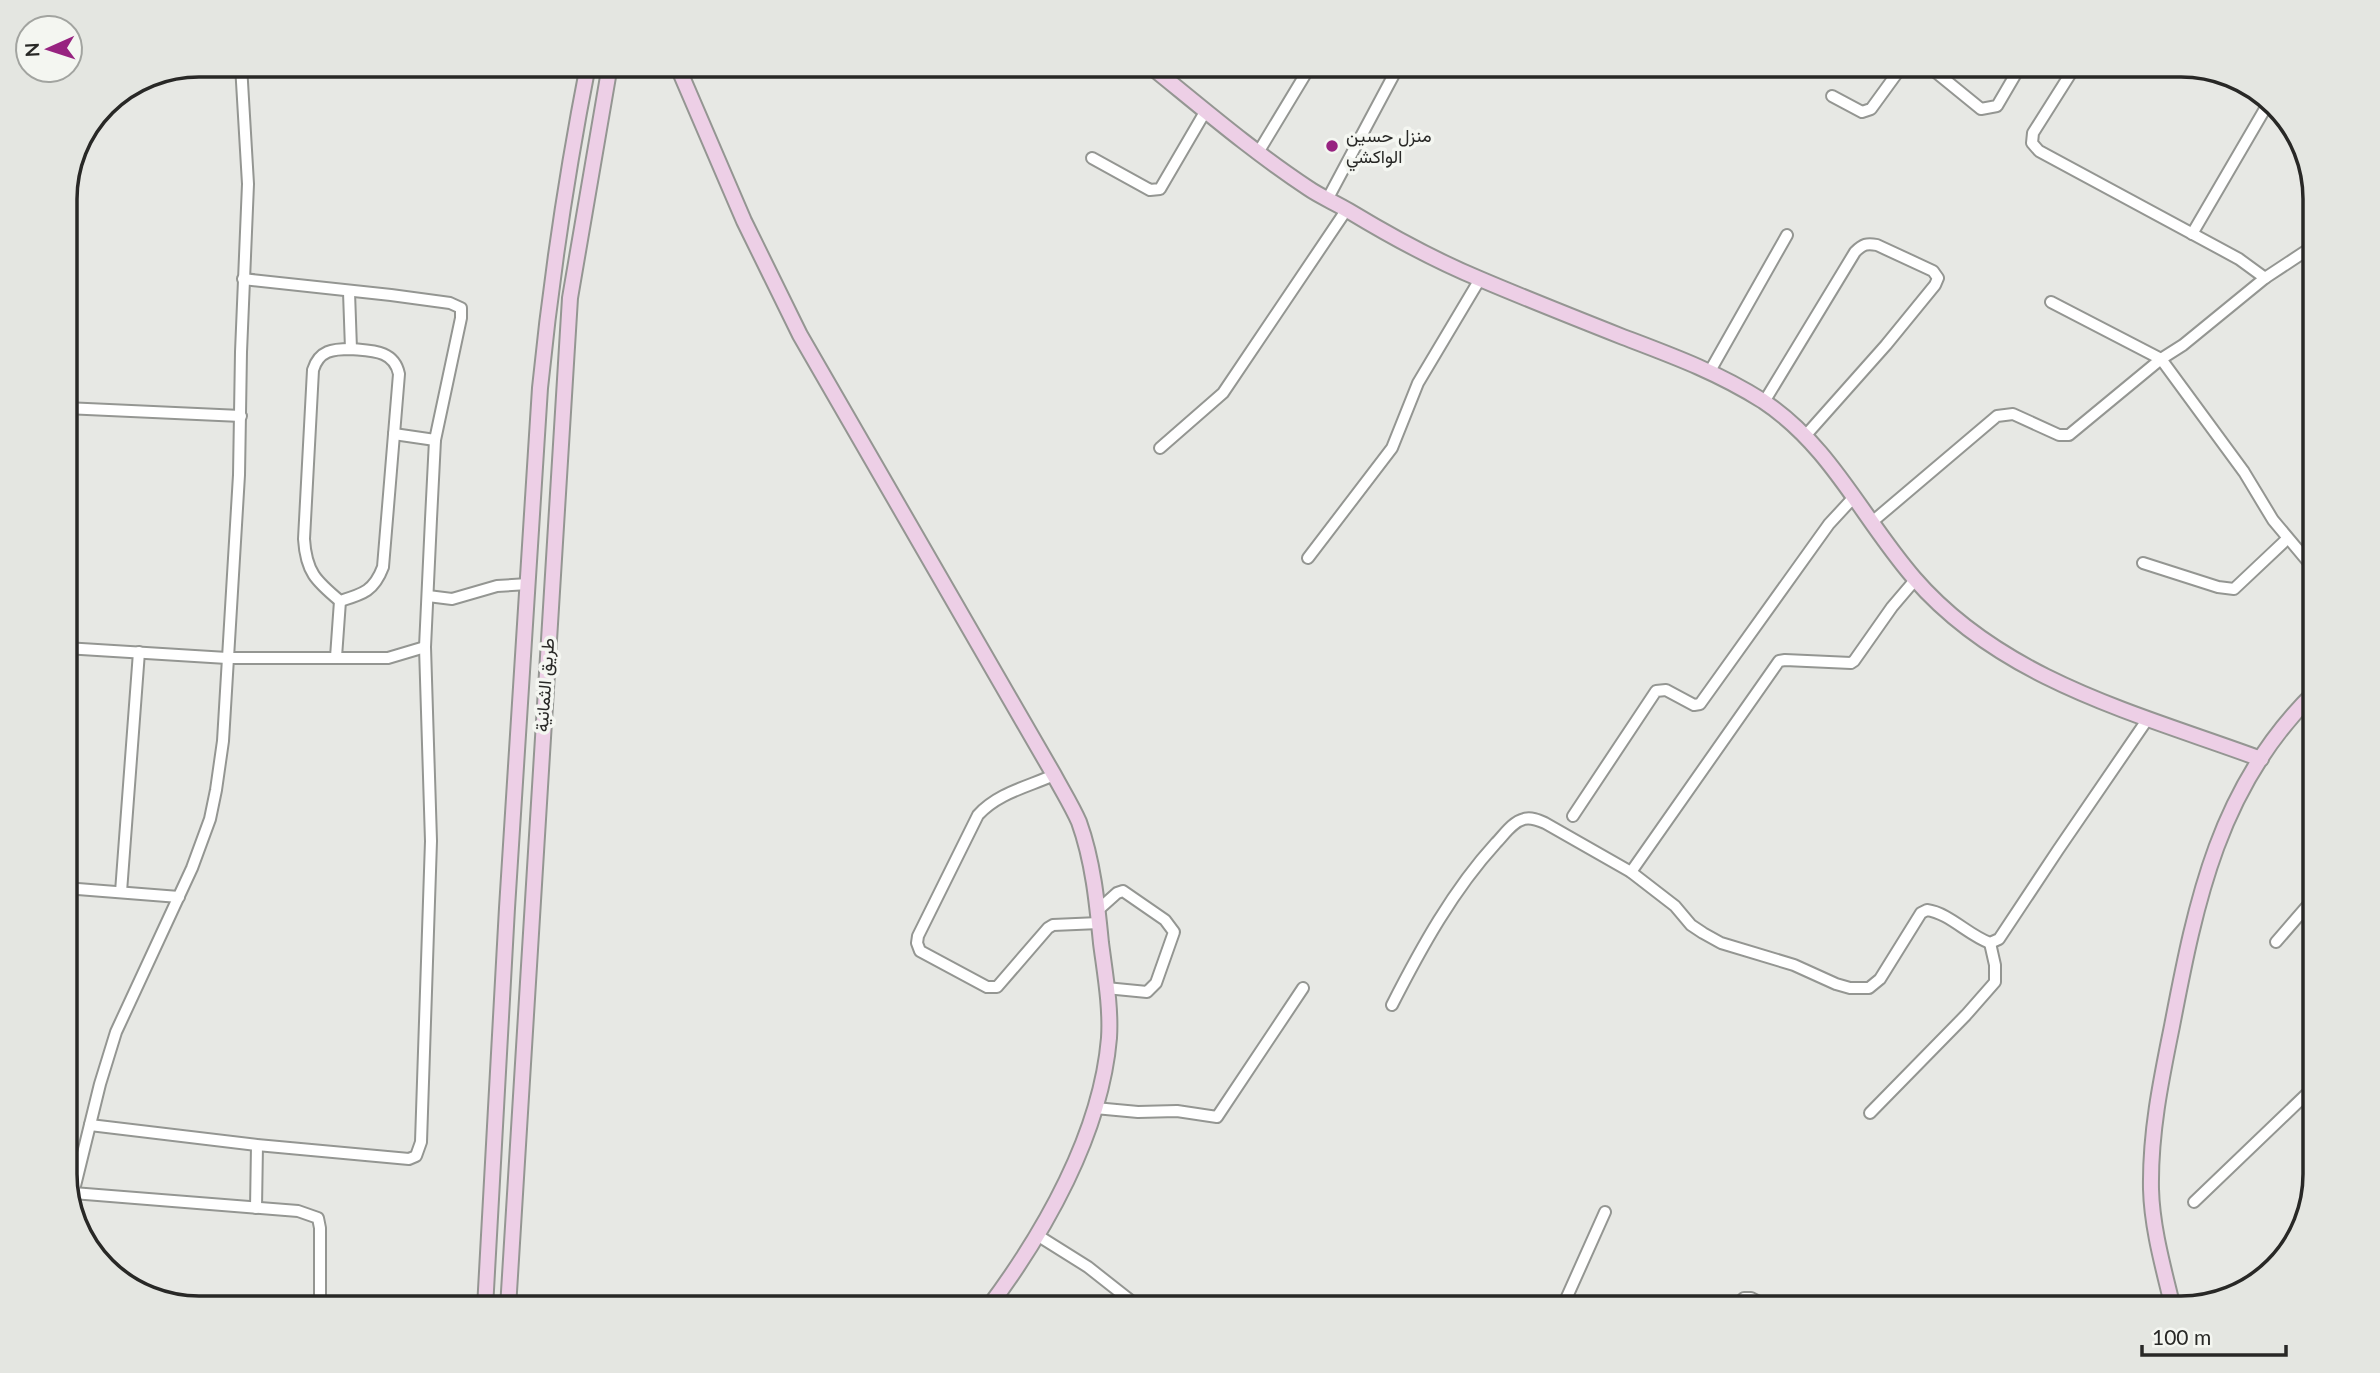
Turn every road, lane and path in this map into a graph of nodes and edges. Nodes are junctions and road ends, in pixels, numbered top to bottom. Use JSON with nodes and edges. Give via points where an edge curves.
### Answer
{"nodes":[{"id":1,"x":242,"y":77,"type":"edge"},
{"id":2,"x":586,"y":77,"type":"edge"},
{"id":3,"x":608,"y":77,"type":"edge"},
{"id":4,"x":682,"y":77,"type":"edge"},
{"id":5,"x":1164,"y":77,"type":"edge"},
{"id":6,"x":1304,"y":77,"type":"edge"},
{"id":7,"x":1393,"y":77,"type":"edge"},
{"id":8,"x":1894,"y":77,"type":"edge"},
{"id":9,"x":1942,"y":77,"type":"edge"},
{"id":10,"x":2014,"y":77,"type":"edge"},
{"id":11,"x":2068,"y":77,"type":"edge"},
{"id":12,"x":1832,"y":96,"type":"dead end"},
{"id":13,"x":2264,"y":110,"type":"edge"},
{"id":14,"x":1205,"y":112,"type":"junction"},
{"id":15,"x":1259,"y":151,"type":"junction"},
{"id":16,"x":1092,"y":158,"type":"dead end"},
{"id":17,"x":1327,"y":200,"type":"junction"},
{"id":18,"x":1347,"y":209,"type":"junction"},
{"id":19,"x":2192,"y":234,"type":"junction"},
{"id":20,"x":1787,"y":235,"type":"dead end"},
{"id":21,"x":2303,"y":253,"type":"edge"},
{"id":22,"x":2265,"y":278,"type":"junction"},
{"id":23,"x":243,"y":279,"type":"junction"},
{"id":24,"x":1480,"y":279,"type":"junction"},
{"id":25,"x":349,"y":292,"type":"junction"},
{"id":26,"x":2051,"y":302,"type":"dead end"},
{"id":27,"x":351,"y":349,"type":"junction"},
{"id":28,"x":2161,"y":359,"type":"junction"},
{"id":29,"x":1710,"y":371,"type":"junction"},
{"id":30,"x":1764,"y":402,"type":"junction"},
{"id":31,"x":77,"y":409,"type":"edge"},
{"id":32,"x":241,"y":416,"type":"junction"},
{"id":33,"x":394,"y":434,"type":"junction"},
{"id":34,"x":1806,"y":435,"type":"junction"},
{"id":35,"x":435,"y":440,"type":"junction"},
{"id":36,"x":1160,"y":448,"type":"dead end"},
{"id":37,"x":1854,"y":497,"type":"junction"},
{"id":38,"x":1872,"y":522,"type":"junction"},
{"id":39,"x":2287,"y":539,"type":"junction"},
{"id":40,"x":2303,"y":557,"type":"edge"},
{"id":41,"x":1308,"y":558,"type":"dead end"},
{"id":42,"x":2143,"y":562,"type":"dead end"},
{"id":43,"x":1915,"y":580,"type":"junction"},
{"id":44,"x":528,"y":584,"type":"junction"},
{"id":45,"x":428,"y":596,"type":"junction"},
{"id":46,"x":340,"y":601,"type":"junction"},
{"id":47,"x":425,"y":647,"type":"junction"},
{"id":48,"x":77,"y":649,"type":"edge"},
{"id":49,"x":139,"y":652,"type":"junction"},
{"id":50,"x":227,"y":657,"type":"junction"},
{"id":51,"x":336,"y":657,"type":"junction"},
{"id":52,"x":2303,"y":706,"type":"edge"},
{"id":53,"x":2147,"y":720,"type":"junction"},
{"id":54,"x":2261,"y":759,"type":"junction"},
{"id":55,"x":1054,"y":775,"type":"junction"},
{"id":56,"x":1573,"y":816,"type":"dead end"},
{"id":57,"x":1631,"y":872,"type":"junction"},
{"id":58,"x":77,"y":889,"type":"edge"},
{"id":59,"x":121,"y":892,"type":"junction"},
{"id":60,"x":179,"y":897,"type":"junction"},
{"id":61,"x":2303,"y":911,"type":"edge"},
{"id":62,"x":1099,"y":916,"type":"junction"},
{"id":63,"x":2276,"y":942,"type":"dead end"},
{"id":64,"x":1990,"y":943,"type":"junction"},
{"id":65,"x":1106,"y":988,"type":"junction"},
{"id":66,"x":1303,"y":988,"type":"dead end"},
{"id":67,"x":1392,"y":1005,"type":"dead end"},
{"id":68,"x":2303,"y":1098,"type":"edge"},
{"id":69,"x":1095,"y":1108,"type":"junction"},
{"id":70,"x":1870,"y":1113,"type":"dead end"},
{"id":71,"x":90,"y":1125,"type":"junction"},
{"id":72,"x":257,"y":1145,"type":"junction"},
{"id":73,"x":77,"y":1178,"type":"edge"},
{"id":74,"x":79,"y":1198,"type":"edge"},
{"id":75,"x":2194,"y":1202,"type":"dead end"},
{"id":76,"x":256,"y":1208,"type":"junction"},
{"id":77,"x":1605,"y":1212,"type":"dead end"},
{"id":78,"x":1037,"y":1235,"type":"junction"},
{"id":79,"x":320,"y":1296,"type":"edge"},
{"id":80,"x":486,"y":1296,"type":"edge"},
{"id":81,"x":509,"y":1296,"type":"edge"},
{"id":82,"x":996,"y":1296,"type":"edge"},
{"id":83,"x":1125,"y":1296,"type":"edge"},
{"id":84,"x":1567,"y":1296,"type":"edge"},
{"id":85,"x":2171,"y":1296,"type":"edge"}],
"edges":[{"from":1,"to":23,"type":"street","via":[[248,184]]},
{"from":2,"to":44,"type":"street","via":[[548,309]]},
{"from":3,"to":81,"type":"street","name":"طريق الثمانية","via":[[570,298]]},
{"from":4,"to":55,"type":"street","via":[[744,221],[800,335]]},
{"from":5,"to":14,"type":"street"},
{"from":6,"to":15,"type":"street"},
{"from":7,"to":17,"type":"street"},
{"from":8,"to":12,"type":"street","via":[[1871,109],[1862,112]]},
{"from":9,"to":10,"type":"street","via":[[1981,109],[1997,106]]},
{"from":11,"to":19,"type":"street","via":[[2033,133],[2032,143]]},
{"from":13,"to":19,"type":"street"},
{"from":14,"to":15,"type":"street"},
{"from":14,"to":16,"type":"street","via":[[1160,189],[1150,190]]},
{"from":15,"to":17,"type":"street"},
{"from":17,"to":18,"type":"street"},
{"from":18,"to":24,"type":"street","via":[[1397,240]]},
{"from":18,"to":36,"type":"street","via":[[1223,393]]},
{"from":19,"to":22,"type":"street"},
{"from":20,"to":29,"type":"street"},
{"from":21,"to":22,"type":"street"},
{"from":22,"to":28,"type":"street"},
{"from":23,"to":25,"type":"street"},
{"from":23,"to":32,"type":"street"},
{"from":24,"to":29,"type":"street"},
{"from":24,"to":41,"type":"street","via":[[1418,383],[1392,448]]},
{"from":25,"to":27,"type":"street"},
{"from":25,"to":35,"type":"street","via":[[450,303],[461,309]]},
{"from":26,"to":28,"type":"street"},
{"from":27,"to":33,"type":"street","via":[[381,352],[397,365]]},
{"from":27,"to":46,"type":"street","via":[[330,349],[315,361],[305,526],[308,566]]},
{"from":28,"to":38,"type":"street","via":[[2069,435],[2059,435],[2013,414],[1997,416]]},
{"from":28,"to":39,"type":"street"},
{"from":29,"to":30,"type":"street"},
{"from":30,"to":34,"type":"street"},
{"from":30,"to":34,"type":"street","via":[[1862,245],[1877,245],[1933,271],[1938,278],[1935,285]]},
{"from":31,"to":32,"type":"street"},
{"from":32,"to":50,"type":"street"},
{"from":33,"to":35,"type":"street"},
{"from":33,"to":46,"type":"street","via":[[383,567],[372,587]]},
{"from":34,"to":37,"type":"street"},
{"from":35,"to":45,"type":"street"},
{"from":37,"to":38,"type":"street"},
{"from":37,"to":56,"type":"street","via":[[1829,524],[1699,704],[1667,690],[1656,691]]},
{"from":38,"to":43,"type":"street"},
{"from":39,"to":40,"type":"street"},
{"from":39,"to":42,"type":"street","via":[[2234,589]]},
{"from":43,"to":53,"type":"street","via":[[1956,619],[2024,666]]},
{"from":43,"to":57,"type":"street","via":[[1851,663],[1779,661]]},
{"from":44,"to":45,"type":"street","via":[[491,587],[452,599]]},
{"from":44,"to":80,"type":"street"},
{"from":45,"to":47,"type":"street"},
{"from":46,"to":51,"type":"street"},
{"from":47,"to":51,"type":"street","via":[[394,657]]},
{"from":47,"to":72,"type":"street","via":[[431,841],[420,1149],[409,1159]]},
{"from":48,"to":49,"type":"street"},
{"from":49,"to":50,"type":"street"},
{"from":49,"to":59,"type":"street"},
{"from":50,"to":51,"type":"street"},
{"from":50,"to":60,"type":"street","via":[[223,741],[214,800]]},
{"from":52,"to":54,"type":"street"},
{"from":53,"to":54,"type":"street"},
{"from":53,"to":64,"type":"street","via":[[2000,939]]},
{"from":54,"to":85,"type":"street","via":[[2228,816],[2203,884],[2158,1096],[2151,1191]]},
{"from":55,"to":62,"type":"street","via":[[1078,820]]},
{"from":55,"to":62,"type":"street","via":[[1002,795],[978,816],[918,936],[918,947],[994,988],[1048,928]]},
{"from":57,"to":64,"type":"street","via":[[1675,906],[1690,925],[1721,943],[1850,988],[1870,988],[1880,979],[1927,910]]},
{"from":57,"to":67,"type":"street","via":[[1545,823],[1531,818],[1518,821],[1450,902]]},
{"from":58,"to":59,"type":"street"},
{"from":59,"to":60,"type":"street"},
{"from":60,"to":71,"type":"street","via":[[116,1032]]},
{"from":61,"to":63,"type":"street"},
{"from":62,"to":65,"type":"street"},
{"from":62,"to":65,"type":"street","via":[[1123,891],[1165,920],[1174,932],[1152,989]]},
{"from":64,"to":70,"type":"street","via":[[1995,982]]},
{"from":65,"to":69,"type":"street","via":[[1109,1036]]},
{"from":66,"to":69,"type":"street","via":[[1217,1117]]},
{"from":68,"to":75,"type":"street"},
{"from":69,"to":78,"type":"street","via":[[1073,1166]]},
{"from":71,"to":72,"type":"street"},
{"from":71,"to":73,"type":"street"},
{"from":72,"to":76,"type":"street"},
{"from":74,"to":76,"type":"street"},
{"from":76,"to":79,"type":"street","via":[[298,1211],[317,1218]]},
{"from":77,"to":84,"type":"street"},
{"from":78,"to":82,"type":"street"},
{"from":78,"to":83,"type":"street"}]}
